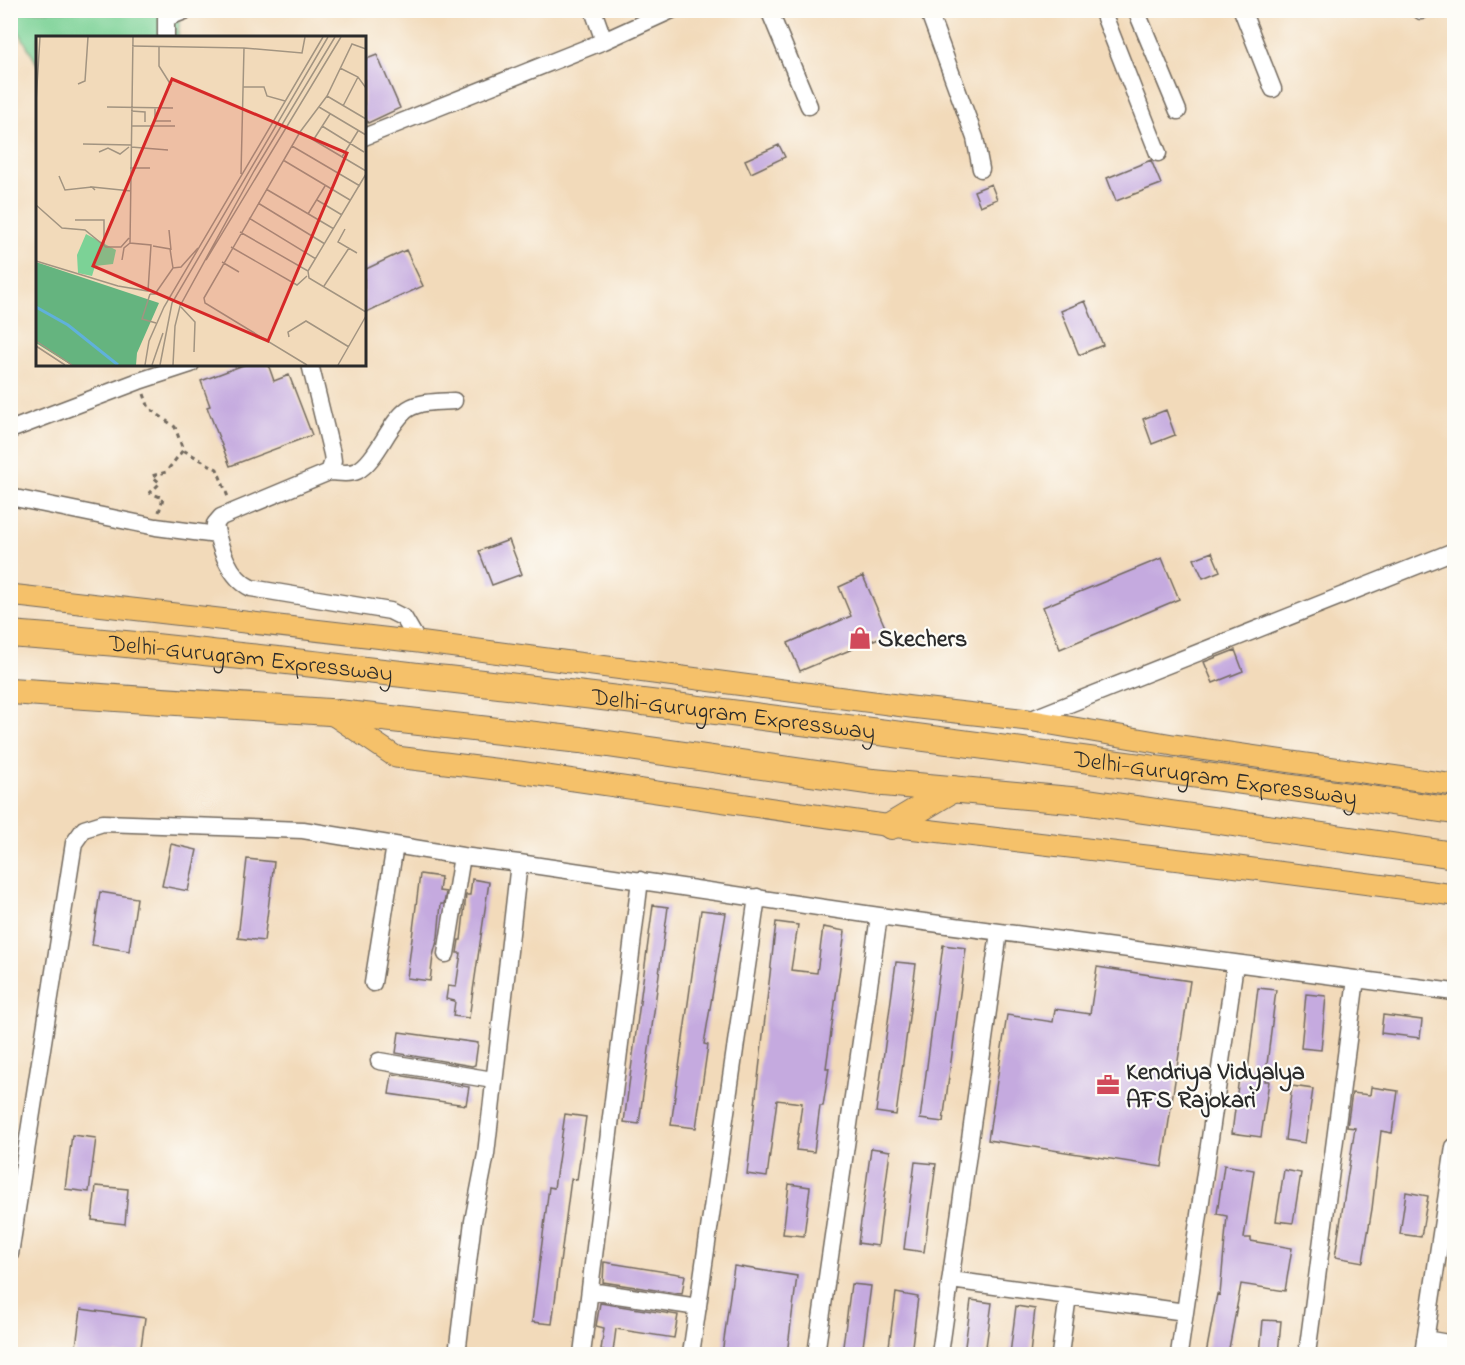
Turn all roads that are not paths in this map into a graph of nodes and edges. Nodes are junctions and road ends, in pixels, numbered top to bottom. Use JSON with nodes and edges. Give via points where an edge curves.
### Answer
{"nodes":[{"id":1,"x":187,"y":10,"type":"edge"},
{"id":2,"x":593,"y":10,"type":"edge"},
{"id":3,"x":672,"y":10,"type":"edge"},
{"id":4,"x":769,"y":10,"type":"edge"},
{"id":5,"x":928,"y":10,"type":"edge"},
{"id":6,"x":1102,"y":10,"type":"edge"},
{"id":7,"x":1137,"y":10,"type":"edge"},
{"id":8,"x":1242,"y":10,"type":"edge"},
{"id":9,"x":167,"y":14,"type":"edge"},
{"id":10,"x":166,"y":36,"type":"edge"},
{"id":11,"x":604,"y":41,"type":"junction"},
{"id":12,"x":1273,"y":89,"type":"dead end"},
{"id":13,"x":809,"y":106,"type":"dead end"},
{"id":14,"x":1178,"y":111,"type":"dead end"},
{"id":15,"x":366,"y":136,"type":"edge"},
{"id":16,"x":1158,"y":153,"type":"dead end"},
{"id":17,"x":981,"y":169,"type":"dead end"},
{"id":18,"x":185,"y":366,"type":"edge"},
{"id":19,"x":310,"y":366,"type":"edge"},
{"id":20,"x":454,"y":401,"type":"dead end"},
{"id":21,"x":10,"y":430,"type":"edge"},
{"id":22,"x":329,"y":472,"type":"junction"},
{"id":23,"x":10,"y":497,"type":"edge"},
{"id":24,"x":217,"y":535,"type":"junction"},
{"id":25,"x":1455,"y":551,"type":"edge"},
{"id":26,"x":10,"y":595,"type":"edge"},
{"id":27,"x":10,"y":634,"type":"edge"},
{"id":28,"x":418,"y":642,"type":"junction"},
{"id":29,"x":10,"y":691,"type":"edge"},
{"id":30,"x":328,"y":712,"type":"junction"},
{"id":31,"x":1028,"y":720,"type":"junction"},
{"id":32,"x":1455,"y":785,"type":"edge"},
{"id":33,"x":953,"y":789,"type":"junction"},
{"id":34,"x":1455,"y":811,"type":"edge"},
{"id":35,"x":891,"y":826,"type":"junction"},
{"id":36,"x":395,"y":845,"type":"junction"},
{"id":37,"x":1455,"y":855,"type":"edge"},
{"id":38,"x":462,"y":856,"type":"junction"},
{"id":39,"x":519,"y":863,"type":"junction"},
{"id":40,"x":640,"y":880,"type":"junction"},
{"id":41,"x":1455,"y":895,"type":"edge"},
{"id":42,"x":757,"y":897,"type":"junction"},
{"id":43,"x":879,"y":916,"type":"junction"},
{"id":44,"x":999,"y":932,"type":"junction"},
{"id":45,"x":446,"y":954,"type":"dead end"},
{"id":46,"x":1235,"y":964,"type":"junction"},
{"id":47,"x":1356,"y":979,"type":"junction"},
{"id":48,"x":373,"y":984,"type":"dead end"},
{"id":49,"x":1455,"y":992,"type":"edge"},
{"id":50,"x":379,"y":1061,"type":"dead end"},
{"id":51,"x":494,"y":1080,"type":"junction"},
{"id":52,"x":1455,"y":1147,"type":"edge"},
{"id":53,"x":10,"y":1254,"type":"edge"},
{"id":54,"x":951,"y":1280,"type":"junction"},
{"id":55,"x":590,"y":1291,"type":"junction"},
{"id":56,"x":1068,"y":1296,"type":"junction"},
{"id":57,"x":698,"y":1306,"type":"junction"},
{"id":58,"x":1185,"y":1312,"type":"junction"},
{"id":59,"x":1455,"y":1344,"type":"edge"},
{"id":60,"x":1424,"y":1347,"type":"edge"},
{"id":61,"x":458,"y":1354,"type":"edge"},
{"id":62,"x":582,"y":1354,"type":"edge"},
{"id":63,"x":691,"y":1354,"type":"edge"},
{"id":64,"x":816,"y":1354,"type":"edge"},
{"id":65,"x":940,"y":1354,"type":"edge"},
{"id":66,"x":1060,"y":1354,"type":"edge"},
{"id":67,"x":1179,"y":1354,"type":"edge"},
{"id":68,"x":1307,"y":1354,"type":"edge"}],
"edges":[{"from":1,"to":9,"type":"street"},
{"from":2,"to":11,"type":"street"},
{"from":3,"to":11,"type":"street"},
{"from":4,"to":13,"type":"street"},
{"from":5,"to":17,"type":"street","via":[[975,138]]},
{"from":6,"to":16,"type":"street"},
{"from":7,"to":14,"type":"street"},
{"from":8,"to":12,"type":"street"},
{"from":9,"to":10,"type":"street"},
{"from":11,"to":15,"type":"street"},
{"from":18,"to":21,"type":"street"},
{"from":19,"to":22,"type":"street","via":[[332,453]]},
{"from":20,"to":22,"type":"street","via":[[420,404],[407,410],[358,471]]},
{"from":22,"to":24,"type":"street","via":[[221,517],[215,524]]},
{"from":23,"to":24,"type":"street","via":[[156,527]]},
{"from":24,"to":28,"type":"street","via":[[241,584],[390,611],[404,618]]},
{"from":25,"to":31,"type":"street"},
{"from":26,"to":28,"type":"main road"},
{"from":27,"to":34,"type":"highway","name":"Delhi-Gurugram Expressway","via":[[133,644],[743,714]]},
{"from":28,"to":31,"type":"main road"},
{"from":29,"to":30,"type":"highway","name":"Delhi-Gurugram Expressway"},
{"from":30,"to":33,"type":"highway","name":"Delhi-Gurugram Expressway","via":[[580,740],[873,782]]},
{"from":30,"to":35,"type":"main road","via":[[396,758]]},
{"from":31,"to":32,"type":"main road"},
{"from":33,"to":35,"type":"highway"},
{"from":33,"to":37,"type":"highway","name":"Delhi-Gurugram Expressway","via":[[1082,801]]},
{"from":35,"to":41,"type":"main road"},
{"from":36,"to":38,"type":"street"},
{"from":36,"to":48,"type":"street"},
{"from":36,"to":53,"type":"street","via":[[303,830],[103,823],[84,829],[74,843]]},
{"from":38,"to":39,"type":"street"},
{"from":38,"to":45,"type":"street"},
{"from":39,"to":40,"type":"street"},
{"from":39,"to":51,"type":"street"},
{"from":40,"to":42,"type":"street"},
{"from":40,"to":55,"type":"street"},
{"from":42,"to":43,"type":"street"},
{"from":42,"to":57,"type":"street"},
{"from":43,"to":44,"type":"street"},
{"from":43,"to":64,"type":"street"},
{"from":44,"to":46,"type":"street"},
{"from":44,"to":54,"type":"street"},
{"from":46,"to":47,"type":"street"},
{"from":46,"to":58,"type":"street"},
{"from":47,"to":49,"type":"street"},
{"from":47,"to":68,"type":"street"},
{"from":50,"to":51,"type":"street"},
{"from":51,"to":61,"type":"street"},
{"from":52,"to":60,"type":"street"},
{"from":54,"to":56,"type":"street"},
{"from":54,"to":65,"type":"street"},
{"from":55,"to":57,"type":"street"},
{"from":55,"to":62,"type":"street"},
{"from":56,"to":58,"type":"street"},
{"from":56,"to":66,"type":"street"},
{"from":57,"to":63,"type":"street"},
{"from":58,"to":67,"type":"street"},
{"from":59,"to":60,"type":"street"}]}
